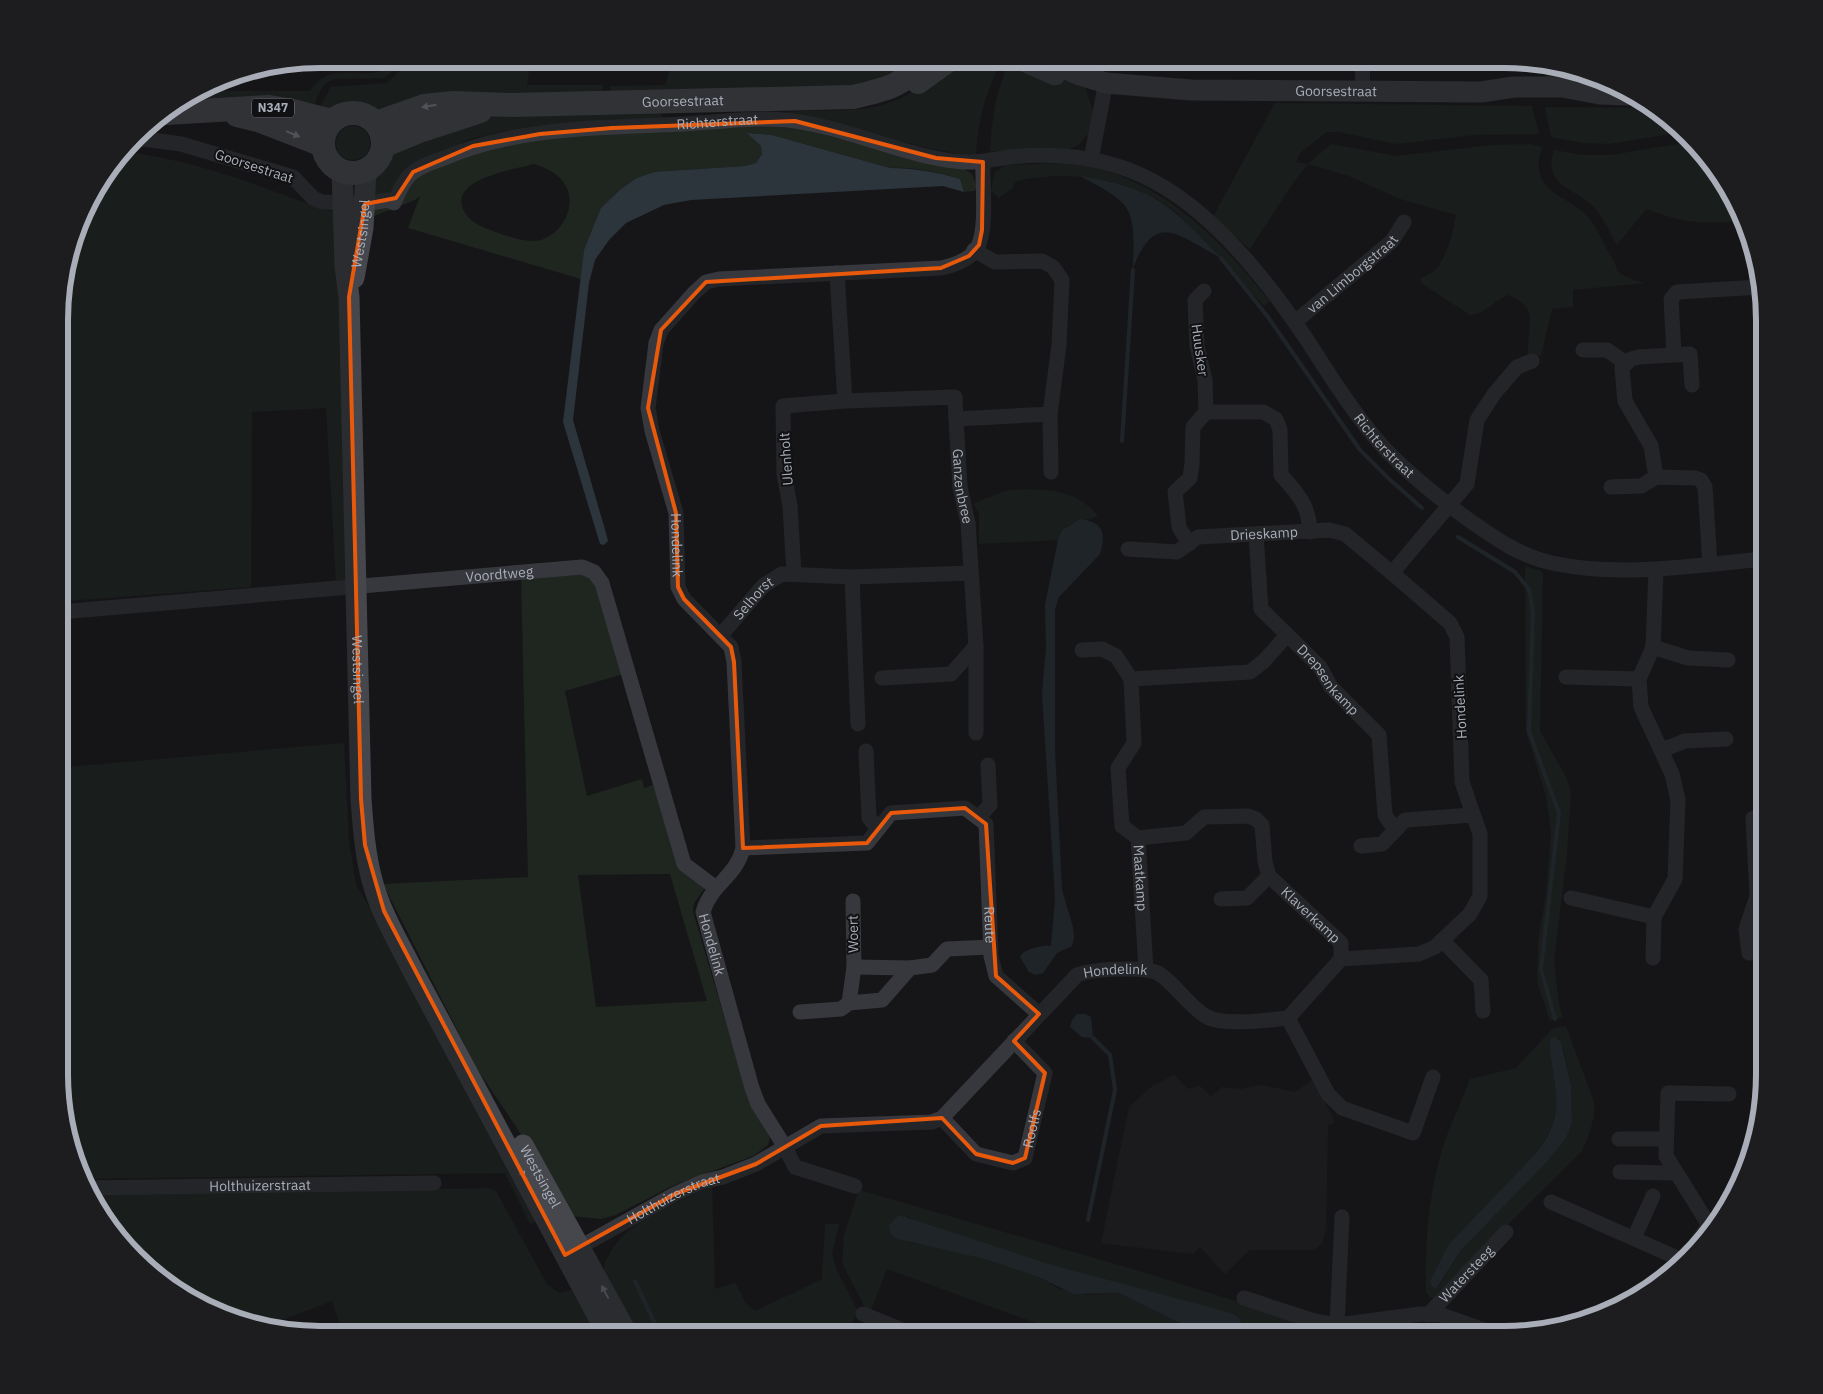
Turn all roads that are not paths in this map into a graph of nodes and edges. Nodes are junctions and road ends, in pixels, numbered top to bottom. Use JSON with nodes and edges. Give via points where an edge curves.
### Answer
{"nodes":[{"id":1,"x":918,"y":68,"type":"edge"},
{"id":2,"x":938,"y":68,"type":"edge"},
{"id":3,"x":1039,"y":68,"type":"edge"},
{"id":4,"x":1064,"y":68,"type":"edge"},
{"id":5,"x":1363,"y":74,"type":"edge"},
{"id":6,"x":1105,"y":87,"type":"junction"},
{"id":7,"x":1617,"y":94,"type":"edge"},
{"id":8,"x":853,"y":98,"type":"junction"},
{"id":9,"x":512,"y":105,"type":"junction"},
{"id":10,"x":213,"y":111,"type":"junction"},
{"id":11,"x":177,"y":112,"type":"edge"},
{"id":12,"x":332,"y":122,"type":"junction"},
{"id":13,"x":376,"y":123,"type":"junction"},
{"id":14,"x":143,"y":139,"type":"edge"},
{"id":15,"x":323,"y":145,"type":"junction"},
{"id":16,"x":383,"y":146,"type":"junction"},
{"id":17,"x":1092,"y":159,"type":"junction"},
{"id":18,"x":983,"y":162,"type":"junction"},
{"id":19,"x":342,"y":170,"type":"junction"},
{"id":20,"x":366,"y":170,"type":"junction"},
{"id":21,"x":343,"y":203,"type":"junction"},
{"id":22,"x":365,"y":204,"type":"junction"},
{"id":23,"x":1404,"y":222,"type":"dead end"},
{"id":24,"x":974,"y":250,"type":"junction"},
{"id":25,"x":837,"y":273,"type":"junction"},
{"id":26,"x":1753,"y":287,"type":"edge"},
{"id":27,"x":1204,"y":291,"type":"dead end"},
{"id":28,"x":349,"y":297,"type":"junction"},
{"id":29,"x":1295,"y":322,"type":"junction"},
{"id":30,"x":1583,"y":350,"type":"dead end"},
{"id":31,"x":1674,"y":354,"type":"junction"},
{"id":32,"x":1532,"y":361,"type":"dead end"},
{"id":33,"x":1626,"y":363,"type":"junction"},
{"id":34,"x":1692,"y":385,"type":"dead end"},
{"id":35,"x":844,"y":401,"type":"junction"},
{"id":36,"x":1206,"y":412,"type":"junction"},
{"id":37,"x":1050,"y":414,"type":"junction"},
{"id":38,"x":956,"y":419,"type":"junction"},
{"id":39,"x":1051,"y":472,"type":"dead end"},
{"id":40,"x":1656,"y":477,"type":"junction"},
{"id":41,"x":1611,"y":487,"type":"dead end"},
{"id":42,"x":1449,"y":505,"type":"junction"},
{"id":43,"x":1310,"y":532,"type":"junction"},
{"id":44,"x":1256,"y":535,"type":"junction"},
{"id":45,"x":1189,"y":544,"type":"junction"},
{"id":46,"x":1128,"y":549,"type":"dead end"},
{"id":47,"x":1756,"y":560,"type":"edge"},
{"id":48,"x":1710,"y":564,"type":"junction"},
{"id":49,"x":1656,"y":570,"type":"junction"},
{"id":50,"x":971,"y":573,"type":"junction"},
{"id":51,"x":1392,"y":573,"type":"junction"},
{"id":52,"x":794,"y":574,"type":"junction"},
{"id":53,"x":852,"y":577,"type":"junction"},
{"id":54,"x":356,"y":585,"type":"junction"},
{"id":55,"x":68,"y":611,"type":"edge"},
{"id":56,"x":721,"y":635,"type":"junction"},
{"id":57,"x":1287,"y":635,"type":"junction"},
{"id":58,"x":976,"y":646,"type":"junction"},
{"id":59,"x":1653,"y":647,"type":"junction"},
{"id":60,"x":1082,"y":650,"type":"dead end"},
{"id":61,"x":1728,"y":660,"type":"dead end"},
{"id":62,"x":1566,"y":677,"type":"dead end"},
{"id":63,"x":882,"y":678,"type":"dead end"},
{"id":64,"x":1131,"y":679,"type":"junction"},
{"id":65,"x":1639,"y":679,"type":"junction"},
{"id":66,"x":858,"y":724,"type":"dead end"},
{"id":67,"x":976,"y":733,"type":"dead end"},
{"id":68,"x":1726,"y":739,"type":"dead end"},
{"id":69,"x":1662,"y":750,"type":"junction"},
{"id":70,"x":866,"y":751,"type":"dead end"},
{"id":71,"x":988,"y":765,"type":"dead end"},
{"id":72,"x":1472,"y":815,"type":"junction"},
{"id":73,"x":979,"y":817,"type":"junction"},
{"id":74,"x":1753,"y":818,"type":"dead end"},
{"id":75,"x":878,"y":829,"type":"junction"},
{"id":76,"x":1395,"y":830,"type":"junction"},
{"id":77,"x":1138,"y":838,"type":"junction"},
{"id":78,"x":1361,"y":846,"type":"dead end"},
{"id":79,"x":743,"y":848,"type":"junction"},
{"id":80,"x":1756,"y":851,"type":"edge"},
{"id":81,"x":1269,"y":876,"type":"junction"},
{"id":82,"x":716,"y":888,"type":"junction"},
{"id":83,"x":1571,"y":898,"type":"dead end"},
{"id":84,"x":1221,"y":899,"type":"dead end"},
{"id":85,"x":852,"y":901,"type":"dead end"},
{"id":86,"x":1756,"y":902,"type":"edge"},
{"id":87,"x":1752,"y":911,"type":"junction"},
{"id":88,"x":1654,"y":917,"type":"junction"},
{"id":89,"x":1756,"y":917,"type":"edge"},
{"id":90,"x":1442,"y":940,"type":"junction"},
{"id":91,"x":991,"y":946,"type":"junction"},
{"id":92,"x":1756,"y":951,"type":"edge"},
{"id":93,"x":1342,"y":958,"type":"junction"},
{"id":94,"x":1653,"y":958,"type":"dead end"},
{"id":95,"x":854,"y":967,"type":"junction"},
{"id":96,"x":910,"y":968,"type":"junction"},
{"id":97,"x":1146,"y":970,"type":"junction"},
{"id":98,"x":849,"y":1003,"type":"junction"},
{"id":99,"x":1483,"y":1011,"type":"dead end"},
{"id":100,"x":800,"y":1012,"type":"dead end"},
{"id":101,"x":1039,"y":1014,"type":"junction"},
{"id":102,"x":1288,"y":1018,"type":"junction"},
{"id":103,"x":1014,"y":1041,"type":"junction"},
{"id":104,"x":1433,"y":1077,"type":"dead end"},
{"id":105,"x":1729,"y":1094,"type":"dead end"},
{"id":106,"x":942,"y":1118,"type":"junction"},
{"id":107,"x":1619,"y":1139,"type":"dead end"},
{"id":108,"x":1666,"y":1139,"type":"junction"},
{"id":109,"x":785,"y":1146,"type":"junction"},
{"id":110,"x":1620,"y":1172,"type":"dead end"},
{"id":111,"x":1676,"y":1173,"type":"junction"},
{"id":112,"x":434,"y":1182,"type":"dead end"},
{"id":113,"x":855,"y":1186,"type":"dead end"},
{"id":114,"x":94,"y":1188,"type":"edge"},
{"id":115,"x":1653,"y":1196,"type":"dead end"},
{"id":116,"x":1551,"y":1202,"type":"dead end"},
{"id":117,"x":1342,"y":1217,"type":"dead end"},
{"id":118,"x":1710,"y":1218,"type":"edge"},
{"id":119,"x":1506,"y":1232,"type":"dead end"},
{"id":120,"x":1634,"y":1238,"type":"junction"},
{"id":121,"x":573,"y":1251,"type":"junction"},
{"id":122,"x":1677,"y":1258,"type":"edge"},
{"id":123,"x":1244,"y":1298,"type":"dead end"},
{"id":124,"x":864,"y":1314,"type":"dead end"},
{"id":125,"x":1428,"y":1315,"type":"junction"},
{"id":126,"x":1337,"y":1325,"type":"junction"},
{"id":127,"x":604,"y":1326,"type":"edge"},
{"id":128,"x":622,"y":1326,"type":"edge"},
{"id":129,"x":893,"y":1326,"type":"edge"},
{"id":130,"x":1473,"y":1326,"type":"edge"}],
"edges":[{"from":1,"to":8,"type":"main road","name":"Goorsestraat","via":[[895,86]]},
{"from":2,"to":8,"type":"main road","name":"Goorsestraat","via":[[897,94],[870,100]]},
{"from":3,"to":6,"type":"main road","name":"Goorsestraat","via":[[1075,84]]},
{"from":4,"to":6,"type":"main road","name":"Goorsestraat"},
{"from":5,"to":6,"type":"main road","name":"Goorsestraat","via":[[1191,90]]},
{"from":5,"to":7,"type":"main road","name":"Goorsestraat","via":[[1520,99],[1570,100]]},
{"from":6,"to":17,"type":"street"},
{"from":8,"to":9,"type":"main road","name":"Goorsestraat"},
{"from":9,"to":13,"type":"main road","name":"Goorsestraat","one_way":true,"via":[[439,104]]},
{"from":9,"to":16,"type":"main road","name":"Goorsestraat","via":[[457,117]]},
{"from":10,"to":11,"type":"main road","number":"N347"},
{"from":10,"to":12,"type":"main road","number":"N347","via":[[277,108]]},
{"from":10,"to":15,"type":"main road","number":"N347","one_way":true,"via":[[245,116]]},
{"from":12,"to":13,"type":"main road","via":[[351,113],[364,115]]},
{"from":12,"to":15,"type":"main road","via":[[325,132]]},
{"from":13,"to":16,"type":"main road","via":[[382,134]]},
{"from":14,"to":21,"type":"street","name":"Goorsestraat","via":[[181,144],[289,175],[317,201]]},
{"from":15,"to":19,"type":"main road","via":[[329,160]]},
{"from":16,"to":20,"type":"main road","via":[[380,156]]},
{"from":17,"to":18,"type":"street","name":"Richterstraat","via":[[1020,156]]},
{"from":17,"to":29,"type":"street","name":"Richterstraat","via":[[1151,180],[1197,211],[1264,280]]},
{"from":18,"to":22,"type":"street","name":"Richterstraat","via":[[936,158],[795,121],[612,128],[532,135],[473,146],[413,172],[394,203],[388,200]]},
{"from":18,"to":24,"type":"street","via":[[982,230],[979,245]]},
{"from":19,"to":20,"type":"main road"},
{"from":19,"to":21,"type":"main road","name":"Westsingel"},
{"from":20,"to":22,"type":"main road","name":"Westsingel"},
{"from":21,"to":22,"type":"street","name":"Goorsestraat"},
{"from":21,"to":28,"type":"main road","name":"Westsingel"},
{"from":22,"to":28,"type":"main road","name":"Westsingel","via":[[364,228]]},
{"from":23,"to":29,"type":"street","name":"van Limborgstraat","via":[[1392,241]]},
{"from":24,"to":25,"type":"street","name":"Hondelink","via":[[956,265],[941,268]]},
{"from":24,"to":37,"type":"street","via":[[995,262],[1042,261],[1053,267],[1062,280],[1059,345]]},
{"from":25,"to":35,"type":"street"},
{"from":25,"to":56,"type":"street","name":"Hondelink","via":[[706,282],[666,323],[656,343],[648,408],[676,513],[678,587],[684,599]]},
{"from":26,"to":31,"type":"street","via":[[1678,292],[1673,295]]},
{"from":27,"to":36,"type":"street","name":"Huusker","via":[[1195,300],[1197,346]]},
{"from":28,"to":54,"type":"main road","name":"Westsingel"},
{"from":29,"to":42,"type":"street","name":"Richterstraat","via":[[1347,400],[1385,449]]},
{"from":30,"to":33,"type":"street","via":[[1607,350]]},
{"from":31,"to":33,"type":"street","via":[[1639,357]]},
{"from":31,"to":34,"type":"street","via":[[1690,354]]},
{"from":32,"to":42,"type":"street","via":[[1517,367],[1477,420],[1467,484]]},
{"from":33,"to":40,"type":"street","via":[[1621,375],[1626,402],[1651,446]]},
{"from":35,"to":38,"type":"street","name":"Ulenholt","via":[[954,397]]},
{"from":35,"to":52,"type":"street","name":"Ulenholt","via":[[783,406],[784,474],[790,506]]},
{"from":36,"to":43,"type":"street","via":[[1263,412],[1276,419],[1280,430],[1280,475],[1300,496],[1309,515]]},
{"from":36,"to":45,"type":"street","via":[[1193,427],[1190,478],[1176,492],[1179,527]]},
{"from":37,"to":38,"type":"street"},
{"from":37,"to":39,"type":"street"},
{"from":38,"to":50,"type":"street","name":"Ganzenbree","via":[[960,487],[968,523]]},
{"from":40,"to":41,"type":"street","via":[[1641,486]]},
{"from":40,"to":48,"type":"street","via":[[1701,480],[1705,487]]},
{"from":42,"to":49,"type":"street","name":"Richterstraat","via":[[1509,548],[1528,556],[1580,568]]},
{"from":42,"to":51,"type":"street"},
{"from":43,"to":44,"type":"street","name":"Drieskamp"},
{"from":43,"to":51,"type":"street","name":"Drieskamp","via":[[1329,530],[1345,534]]},
{"from":44,"to":45,"type":"street","name":"Drieskamp","via":[[1198,537]]},
{"from":44,"to":57,"type":"street","name":"Drepsenkamp","via":[[1261,609]]},
{"from":45,"to":46,"type":"street","name":"Drieskamp","via":[[1177,552]]},
{"from":47,"to":48,"type":"street","name":"Richterstraat"},
{"from":48,"to":49,"type":"street","name":"Richterstraat"},
{"from":49,"to":59,"type":"street"},
{"from":50,"to":53,"type":"street","name":"Selhorst"},
{"from":50,"to":58,"type":"street","name":"Ganzenbree"},
{"from":51,"to":72,"type":"street","name":"Hondelink","via":[[1450,623],[1457,637],[1462,782]]},
{"from":52,"to":53,"type":"street","name":"Selhorst"},
{"from":52,"to":56,"type":"street","name":"Selhorst","via":[[782,574],[764,585]]},
{"from":53,"to":66,"type":"street"},
{"from":54,"to":55,"type":"street","name":"Voordtweg"},
{"from":54,"to":82,"type":"street","name":"Voordtweg","via":[[582,567],[594,572],[602,583],[620,639],[684,864]]},
{"from":54,"to":121,"type":"main road","name":"Westsingel","via":[[361,799],[372,882],[442,1027],[514,1130]]},
{"from":56,"to":79,"type":"street","name":"Hondelink","via":[[731,648],[734,662]]},
{"from":57,"to":64,"type":"street","via":[[1250,672]]},
{"from":57,"to":76,"type":"street","name":"Drepsenkamp","via":[[1320,667],[1331,687],[1379,735],[1385,815]]},
{"from":58,"to":63,"type":"street","via":[[951,674]]},
{"from":58,"to":67,"type":"street","name":"Ganzenbree"},
{"from":59,"to":61,"type":"street","via":[[1688,658]]},
{"from":59,"to":65,"type":"street"},
{"from":60,"to":64,"type":"street","via":[[1102,649],[1116,656]]},
{"from":62,"to":65,"type":"street"},
{"from":64,"to":77,"type":"street","name":"Maatkamp","via":[[1134,743],[1118,768],[1122,826]]},
{"from":65,"to":69,"type":"street","via":[[1641,707]]},
{"from":68,"to":69,"type":"street","via":[[1685,741]]},
{"from":69,"to":88,"type":"street","via":[[1678,800],[1676,879]]},
{"from":70,"to":75,"type":"street","via":[[869,818]]},
{"from":71,"to":73,"type":"street","via":[[990,805]]},
{"from":72,"to":76,"type":"street","via":[[1405,820]]},
{"from":72,"to":90,"type":"street","name":"Hondelink","via":[[1480,834],[1480,896],[1470,914]]},
{"from":73,"to":75,"type":"street","via":[[965,808],[892,813]]},
{"from":73,"to":91,"type":"street","name":"Reute","via":[[986,824]]},
{"from":74,"to":80,"type":"street"},
{"from":75,"to":79,"type":"street","via":[[867,843]]},
{"from":76,"to":78,"type":"street","via":[[1382,844]]},
{"from":77,"to":81,"type":"street","name":"Klaverkamp","via":[[1186,833],[1204,817],[1248,816],[1262,825]]},
{"from":77,"to":97,"type":"street","name":"Maatkamp"},
{"from":79,"to":82,"type":"street","name":"Hondelink","via":[[740,862]]},
{"from":81,"to":84,"type":"street","name":"Klaverkamp","via":[[1247,898]]},
{"from":81,"to":93,"type":"street","name":"Klaverkamp","via":[[1341,943]]},
{"from":82,"to":109,"type":"street","name":"Hondelink","via":[[706,900],[703,912],[752,1088],[758,1104]]},
{"from":83,"to":88,"type":"street"},
{"from":85,"to":95,"type":"street","name":"Woert"},
{"from":86,"to":87,"type":"street"},
{"from":87,"to":89,"type":"street"},
{"from":87,"to":92,"type":"street","via":[[1746,929],[1749,953]]},
{"from":88,"to":94,"type":"street"},
{"from":90,"to":93,"type":"street","name":"Hondelink","via":[[1419,954]]},
{"from":90,"to":99,"type":"street","via":[[1481,980]]},
{"from":91,"to":96,"type":"street","name":"Woert","via":[[947,949],[932,965]]},
{"from":91,"to":101,"type":"street","name":"Reute","via":[[996,976]]},
{"from":93,"to":102,"type":"street"},
{"from":95,"to":96,"type":"street","name":"Woert"},
{"from":95,"to":98,"type":"street","name":"Woert"},
{"from":96,"to":98,"type":"street","via":[[882,1000]]},
{"from":97,"to":101,"type":"street","name":"Hondelink","via":[[1088,971],[1078,975]]},
{"from":97,"to":102,"type":"street","name":"Hondelink","via":[[1158,973],[1207,1017],[1220,1021]]},
{"from":98,"to":100,"type":"street","via":[[841,1009]]},
{"from":101,"to":103,"type":"street","name":"Hondelink"},
{"from":102,"to":104,"type":"street","via":[[1328,1094],[1342,1108],[1413,1133]]},
{"from":103,"to":106,"type":"street","name":"Hondelink"},
{"from":103,"to":106,"type":"street","name":"Roolfs","via":[[1046,1073],[1025,1158],[1014,1163],[976,1154]]},
{"from":105,"to":108,"type":"street","via":[[1668,1093]]},
{"from":106,"to":109,"type":"street","via":[[932,1122],[821,1126]]},
{"from":107,"to":108,"type":"street"},
{"from":108,"to":111,"type":"street","via":[[1666,1156]]},
{"from":109,"to":113,"type":"street","name":"Hondelink","via":[[795,1167]]},
{"from":109,"to":121,"type":"street","name":"Holthuizerstraat","via":[[756,1164],[675,1194]]},
{"from":110,"to":111,"type":"street"},
{"from":111,"to":118,"type":"street"},
{"from":112,"to":114,"type":"street","name":"Holthuizerstraat"},
{"from":115,"to":120,"type":"street"},
{"from":116,"to":120,"type":"street"},
{"from":117,"to":126,"type":"street"},
{"from":119,"to":125,"type":"street","name":"Watersteeg"},
{"from":120,"to":122,"type":"street"},
{"from":121,"to":127,"type":"main road","name":"Westsingel"},
{"from":128,"to":121,"type":"main road","name":"Westsingel","one_way":true},
{"from":123,"to":126,"type":"street","via":[[1314,1321]]},
{"from":124,"to":129,"type":"street"},
{"from":125,"to":126,"type":"street"},
{"from":125,"to":130,"type":"street","via":[[1442,1315]]}]}
